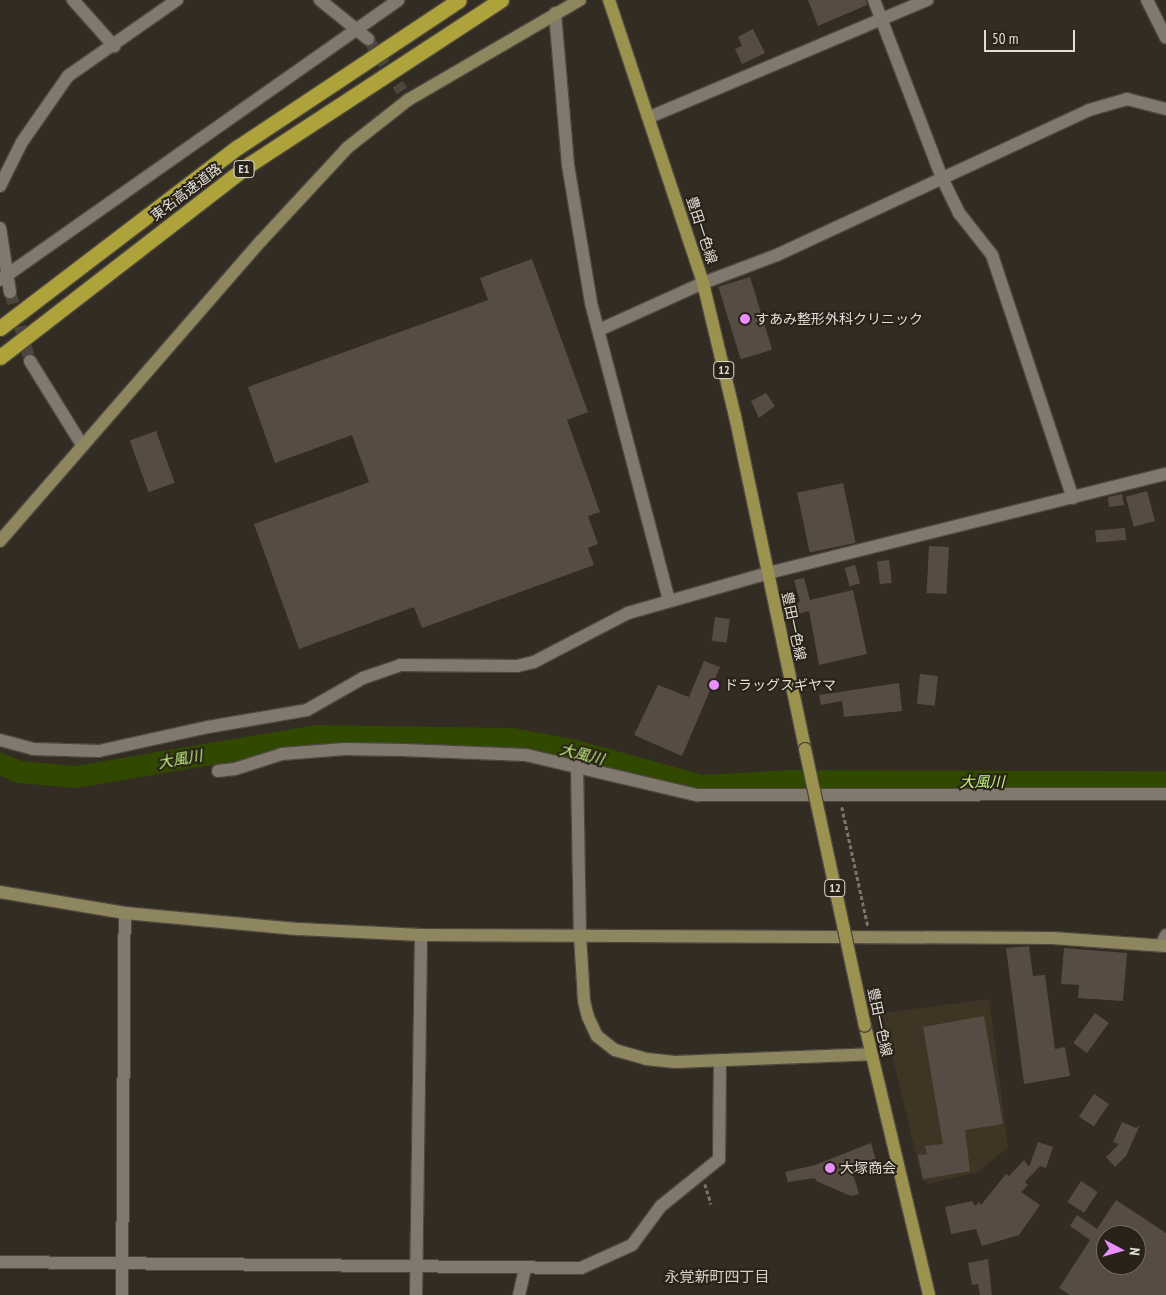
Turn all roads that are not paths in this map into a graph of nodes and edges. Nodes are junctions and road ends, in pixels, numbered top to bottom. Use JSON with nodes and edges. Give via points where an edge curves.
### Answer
{"nodes":[{"id":1,"x":73,"y":0,"type":"edge"},
{"id":2,"x":177,"y":0,"type":"edge"},
{"id":3,"x":320,"y":0,"type":"edge"},
{"id":4,"x":398,"y":0,"type":"edge"},
{"id":5,"x":459,"y":0,"type":"edge"},
{"id":6,"x":501,"y":0,"type":"edge"},
{"id":7,"x":580,"y":0,"type":"edge"},
{"id":8,"x":609,"y":0,"type":"edge"},
{"id":9,"x":874,"y":0,"type":"edge"},
{"id":10,"x":927,"y":0,"type":"edge"},
{"id":11,"x":1147,"y":0,"type":"edge"},
{"id":12,"x":555,"y":12,"type":"junction"},
{"id":13,"x":883,"y":19,"type":"junction"},
{"id":14,"x":357,"y":28,"type":"junction"},
{"id":15,"x":1166,"y":38,"type":"edge"},
{"id":16,"x":368,"y":39,"type":"tunnel mouth"},
{"id":17,"x":114,"y":46,"type":"junction"},
{"id":18,"x":1166,"y":110,"type":"edge"},
{"id":19,"x":650,"y":118,"type":"junction"},
{"id":20,"x":942,"y":178,"type":"junction"},
{"id":21,"x":0,"y":186,"type":"edge"},
{"id":22,"x":0,"y":228,"type":"edge"},
{"id":23,"x":4,"y":277,"type":"edge"},
{"id":24,"x":703,"y":282,"type":"junction"},
{"id":25,"x":10,"y":292,"type":"tunnel mouth"},
{"id":26,"x":0,"y":328,"type":"edge"},
{"id":27,"x":599,"y":330,"type":"junction"},
{"id":28,"x":0,"y":357,"type":"edge"},
{"id":29,"x":30,"y":361,"type":"tunnel mouth"},
{"id":30,"x":82,"y":445,"type":"junction"},
{"id":31,"x":1166,"y":474,"type":"edge"},
{"id":32,"x":1073,"y":498,"type":"junction"},
{"id":33,"x":0,"y":541,"type":"edge"},
{"id":34,"x":768,"y":574,"type":"junction"},
{"id":35,"x":669,"y":601,"type":"junction"},
{"id":36,"x":0,"y":740,"type":"edge"},
{"id":37,"x":577,"y":766,"type":"junction"},
{"id":38,"x":218,"y":771,"type":"dead end"},
{"id":39,"x":1166,"y":794,"type":"edge"},
{"id":40,"x":0,"y":892,"type":"edge"},
{"id":41,"x":125,"y":913,"type":"junction"},
{"id":42,"x":421,"y":935,"type":"junction"},
{"id":43,"x":580,"y":935,"type":"junction"},
{"id":44,"x":1164,"y":942,"type":"edge"},
{"id":45,"x":871,"y":1054,"type":"junction"},
{"id":46,"x":720,"y":1060,"type":"junction"},
{"id":47,"x":0,"y":1262,"type":"edge"},
{"id":48,"x":122,"y":1262,"type":"junction"},
{"id":49,"x":416,"y":1268,"type":"junction"},
{"id":50,"x":525,"y":1268,"type":"junction"},
{"id":51,"x":122,"y":1295,"type":"edge"},
{"id":52,"x":416,"y":1295,"type":"edge"},
{"id":53,"x":519,"y":1295,"type":"edge"},
{"id":54,"x":929,"y":1295,"type":"edge"}],
"edges":[{"from":1,"to":17,"type":"street"},
{"from":2,"to":17,"type":"street"},
{"from":3,"to":14,"type":"street"},
{"from":4,"to":14,"type":"street"},
{"from":5,"to":26,"type":"highway","name":"東名高速道路","number":"E1","via":[[238,147]]},
{"from":6,"to":28,"type":"highway","name":"東名高速道路","number":"E1","via":[[250,164]]},
{"from":7,"to":12,"type":"street"},
{"from":8,"to":19,"type":"main road","name":"豊田一色線","number":"12"},
{"from":9,"to":13,"type":"street"},
{"from":10,"to":13,"type":"street"},
{"from":11,"to":15,"type":"street"},
{"from":12,"to":27,"type":"street","via":[[568,165],[591,303]]},
{"from":12,"to":30,"type":"street","via":[[405,96],[347,148]]},
{"from":13,"to":19,"type":"street"},
{"from":13,"to":20,"type":"street"},
{"from":14,"to":16,"type":"street"},
{"from":14,"to":23,"type":"street"},
{"from":17,"to":21,"type":"street","via":[[68,76],[22,142]]},
{"from":18,"to":20,"type":"street","via":[[1127,99],[1089,110]]},
{"from":19,"to":24,"type":"main road","name":"豊田一色線","number":"12"},
{"from":20,"to":24,"type":"street","via":[[777,255]]},
{"from":20,"to":32,"type":"street","via":[[959,213],[992,255]]},
{"from":22,"to":23,"type":"street"},
{"from":23,"to":25,"type":"street"},
{"from":24,"to":27,"type":"street"},
{"from":24,"to":34,"type":"main road","name":"豊田一色線","number":"12"},
{"from":27,"to":35,"type":"street"},
{"from":29,"to":30,"type":"street"},
{"from":30,"to":33,"type":"street"},
{"from":31,"to":32,"type":"street"},
{"from":32,"to":34,"type":"street"},
{"from":34,"to":35,"type":"street"},
{"from":34,"to":45,"type":"main road","name":"豊田一色線","number":"12","bridge":true},
{"from":35,"to":36,"type":"street","via":[[628,613],[534,662],[498,668],[400,665],[363,678],[307,710],[284,716],[208,727],[99,752],[33,749]]},
{"from":37,"to":38,"type":"street","via":[[526,755],[345,749],[282,754],[236,769]]},
{"from":37,"to":39,"type":"street","via":[[697,795]]},
{"from":37,"to":43,"type":"street"},
{"from":40,"to":41,"type":"street"},
{"from":41,"to":42,"type":"street","via":[[299,929]]},
{"from":41,"to":48,"type":"street"},
{"from":42,"to":43,"type":"street"},
{"from":42,"to":49,"type":"street"},
{"from":43,"to":44,"type":"street","via":[[1052,938]]},
{"from":43,"to":46,"type":"street","via":[[584,1001],[593,1029],[604,1044],[646,1059]]},
{"from":45,"to":46,"type":"street"},
{"from":45,"to":54,"type":"main road","name":"豊田一色線","number":"12"},
{"from":46,"to":50,"type":"street","via":[[719,1159],[661,1206],[632,1245],[581,1268]]},
{"from":47,"to":48,"type":"street"},
{"from":48,"to":49,"type":"street"},
{"from":48,"to":51,"type":"street"},
{"from":49,"to":50,"type":"street"},
{"from":49,"to":52,"type":"street"},
{"from":50,"to":53,"type":"street"}]}
